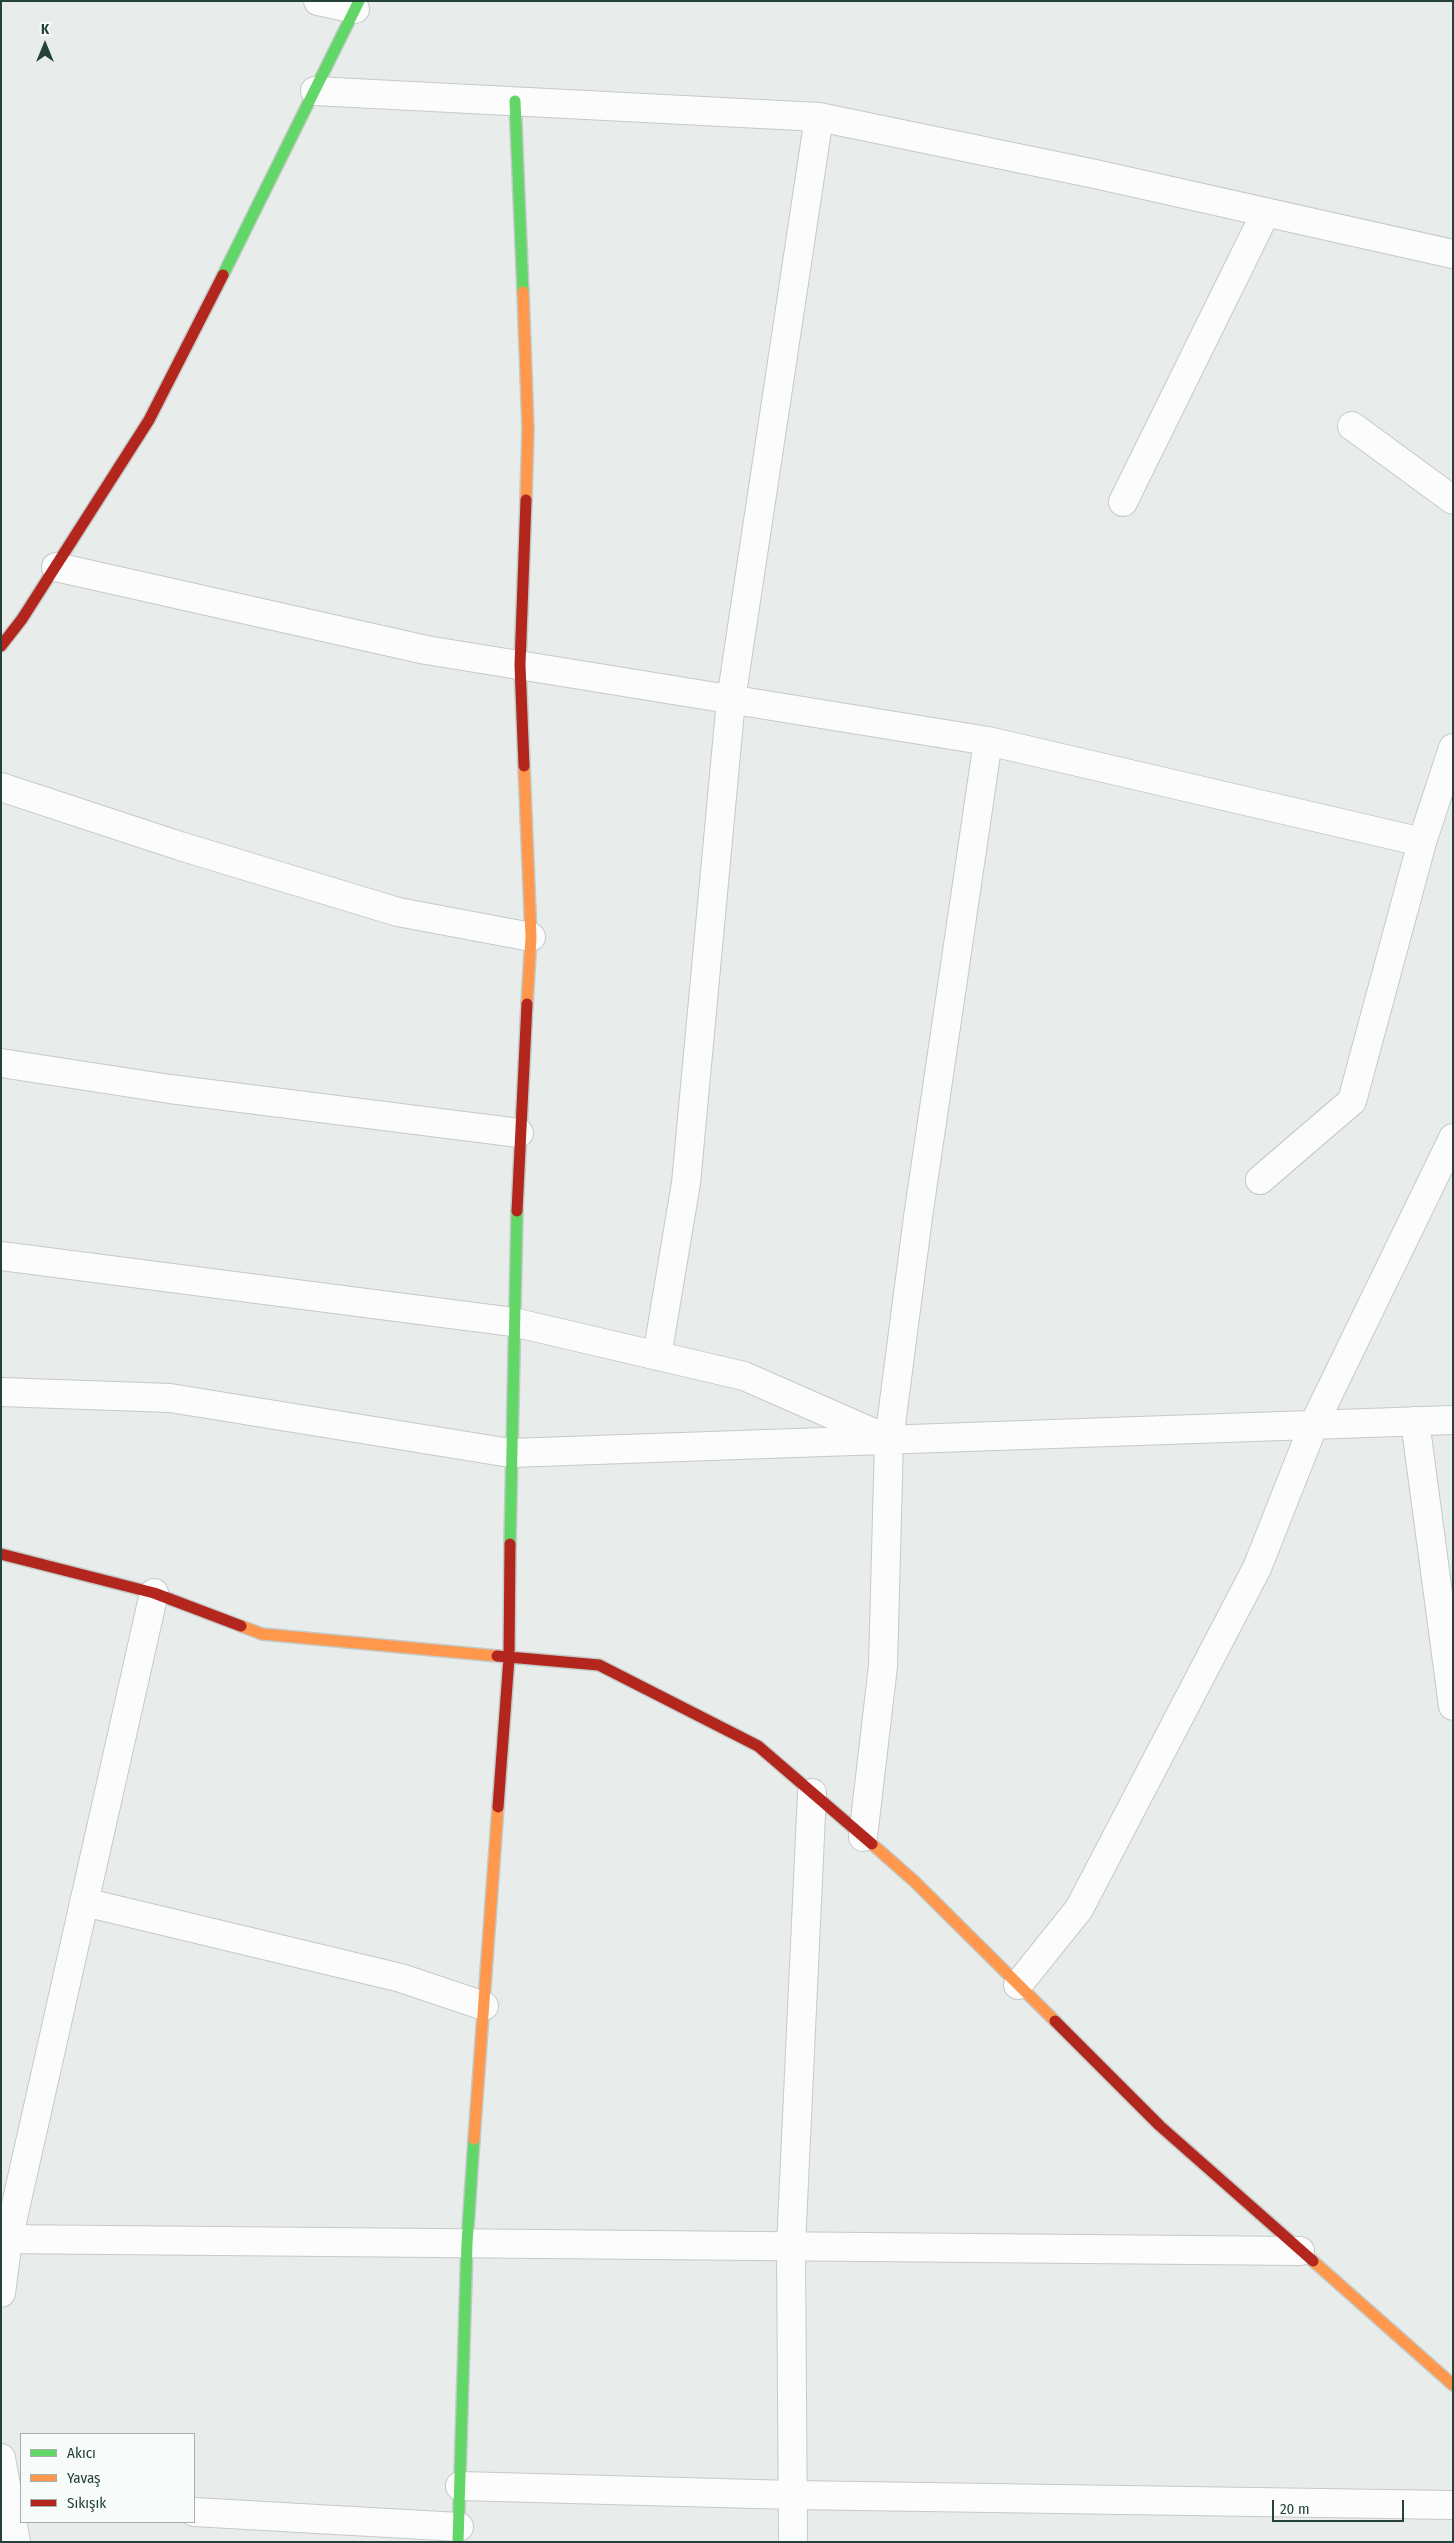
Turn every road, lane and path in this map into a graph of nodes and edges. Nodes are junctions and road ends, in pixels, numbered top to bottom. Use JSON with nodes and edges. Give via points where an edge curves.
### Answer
{"nodes":[{"id":1,"x":318,"y":1,"type":"edge"},
{"id":2,"x":357,"y":5,"type":"edge"},
{"id":3,"x":315,"y":91,"type":"junction"},
{"id":4,"x":515,"y":101,"type":"junction"},
{"id":5,"x":819,"y":117,"type":"junction"},
{"id":6,"x":1266,"y":212,"type":"junction"},
{"id":7,"x":1453,"y":254,"type":"edge"},
{"id":8,"x":1352,"y":426,"type":"dead end"},
{"id":9,"x":1453,"y":500,"type":"edge"},
{"id":10,"x":1123,"y":502,"type":"dead end"},
{"id":11,"x":56,"y":567,"type":"junction"},
{"id":12,"x":1,"y":646,"type":"edge"},
{"id":13,"x":520,"y":665,"type":"junction"},
{"id":14,"x":731,"y":700,"type":"junction"},
{"id":15,"x":988,"y":741,"type":"junction"},
{"id":16,"x":1453,"y":748,"type":"edge"},
{"id":17,"x":1,"y":787,"type":"edge"},
{"id":18,"x":1422,"y":842,"type":"junction"},
{"id":19,"x":531,"y":937,"type":"junction"},
{"id":20,"x":1,"y":1063,"type":"edge"},
{"id":21,"x":519,"y":1133,"type":"junction"},
{"id":22,"x":1453,"y":1138,"type":"edge"},
{"id":23,"x":1260,"y":1180,"type":"dead end"},
{"id":24,"x":1,"y":1256,"type":"edge"},
{"id":25,"x":513,"y":1322,"type":"junction"},
{"id":26,"x":657,"y":1356,"type":"junction"},
{"id":27,"x":1,"y":1392,"type":"edge"},
{"id":28,"x":1453,"y":1420,"type":"edge"},
{"id":29,"x":1415,"y":1421,"type":"junction"},
{"id":30,"x":1314,"y":1424,"type":"junction"},
{"id":31,"x":889,"y":1440,"type":"junction"},
{"id":32,"x":510,"y":1453,"type":"junction"},
{"id":33,"x":1,"y":1554,"type":"edge"},
{"id":34,"x":154,"y":1593,"type":"junction"},
{"id":35,"x":508,"y":1658,"type":"junction"},
{"id":36,"x":1453,"y":1706,"type":"edge"},
{"id":37,"x":812,"y":1793,"type":"junction"},
{"id":38,"x":863,"y":1837,"type":"junction"},
{"id":39,"x":84,"y":1902,"type":"junction"},
{"id":40,"x":1018,"y":1985,"type":"junction"},
{"id":41,"x":484,"y":2006,"type":"junction"},
{"id":42,"x":5,"y":2240,"type":"edge"},
{"id":43,"x":467,"y":2243,"type":"junction"},
{"id":44,"x":791,"y":2246,"type":"junction"},
{"id":45,"x":1300,"y":2251,"type":"junction"},
{"id":46,"x":1,"y":2293,"type":"edge"},
{"id":47,"x":1453,"y":2385,"type":"edge"},
{"id":48,"x":1,"y":2458,"type":"edge"},
{"id":49,"x":460,"y":2486,"type":"junction"},
{"id":50,"x":793,"y":2495,"type":"junction"},
{"id":51,"x":10,"y":2503,"type":"edge"},
{"id":52,"x":1453,"y":2505,"type":"edge"},
{"id":53,"x":195,"y":2512,"type":"edge"},
{"id":54,"x":459,"y":2534,"type":"edge"},
{"id":55,"x":16,"y":2542,"type":"edge"},
{"id":56,"x":793,"y":2542,"type":"edge"}],
"edges":[{"from":1,"to":2,"type":"street"},
{"from":2,"to":3,"type":"street"},
{"from":3,"to":4,"type":"street"},
{"from":3,"to":11,"type":"street","via":[[150,420]]},
{"from":4,"to":5,"type":"street"},
{"from":4,"to":13,"type":"street","via":[[528,429]]},
{"from":5,"to":6,"type":"street"},
{"from":5,"to":14,"type":"street"},
{"from":6,"to":7,"type":"street"},
{"from":6,"to":10,"type":"street"},
{"from":8,"to":9,"type":"street"},
{"from":11,"to":12,"type":"street"},
{"from":11,"to":13,"type":"street","via":[[426,650]]},
{"from":13,"to":14,"type":"street"},
{"from":13,"to":19,"type":"street"},
{"from":14,"to":15,"type":"street"},
{"from":14,"to":26,"type":"street","via":[[686,1183]]},
{"from":15,"to":18,"type":"street"},
{"from":15,"to":31,"type":"street"},
{"from":16,"to":18,"type":"street"},
{"from":17,"to":19,"type":"street","via":[[180,846],[398,912]]},
{"from":18,"to":23,"type":"street","via":[[1352,1101]]},
{"from":19,"to":21,"type":"street"},
{"from":20,"to":21,"type":"street"},
{"from":21,"to":25,"type":"street"},
{"from":22,"to":30,"type":"street"},
{"from":24,"to":25,"type":"street"},
{"from":25,"to":26,"type":"street"},
{"from":25,"to":32,"type":"street"},
{"from":26,"to":31,"type":"street","via":[[744,1376]]},
{"from":27,"to":32,"type":"street","via":[[170,1398]]},
{"from":28,"to":29,"type":"street"},
{"from":29,"to":30,"type":"street"},
{"from":29,"to":36,"type":"street"},
{"from":30,"to":31,"type":"street"},
{"from":30,"to":40,"type":"street","via":[[1257,1568],[1165,1747],[1079,1908]]},
{"from":31,"to":32,"type":"street"},
{"from":31,"to":38,"type":"street","via":[[883,1666]]},
{"from":32,"to":35,"type":"street"},
{"from":33,"to":34,"type":"street"},
{"from":34,"to":35,"type":"street","via":[[262,1634]]},
{"from":34,"to":39,"type":"street"},
{"from":35,"to":37,"type":"street","via":[[600,1665],[758,1746]]},
{"from":35,"to":41,"type":"street"},
{"from":37,"to":38,"type":"street"},
{"from":37,"to":44,"type":"street"},
{"from":38,"to":40,"type":"street","via":[[914,1881]]},
{"from":39,"to":41,"type":"street","via":[[401,1978]]},
{"from":39,"to":42,"type":"street"},
{"from":40,"to":45,"type":"street","via":[[1160,2126]]},
{"from":41,"to":43,"type":"street"},
{"from":42,"to":43,"type":"street"},
{"from":42,"to":46,"type":"street"},
{"from":43,"to":44,"type":"street"},
{"from":43,"to":49,"type":"street"},
{"from":44,"to":45,"type":"street"},
{"from":44,"to":50,"type":"street"},
{"from":45,"to":47,"type":"street"},
{"from":48,"to":51,"type":"street"},
{"from":49,"to":50,"type":"street"},
{"from":49,"to":54,"type":"street"},
{"from":50,"to":52,"type":"street"},
{"from":50,"to":56,"type":"street"},
{"from":51,"to":55,"type":"street"},
{"from":53,"to":54,"type":"street"}]}
